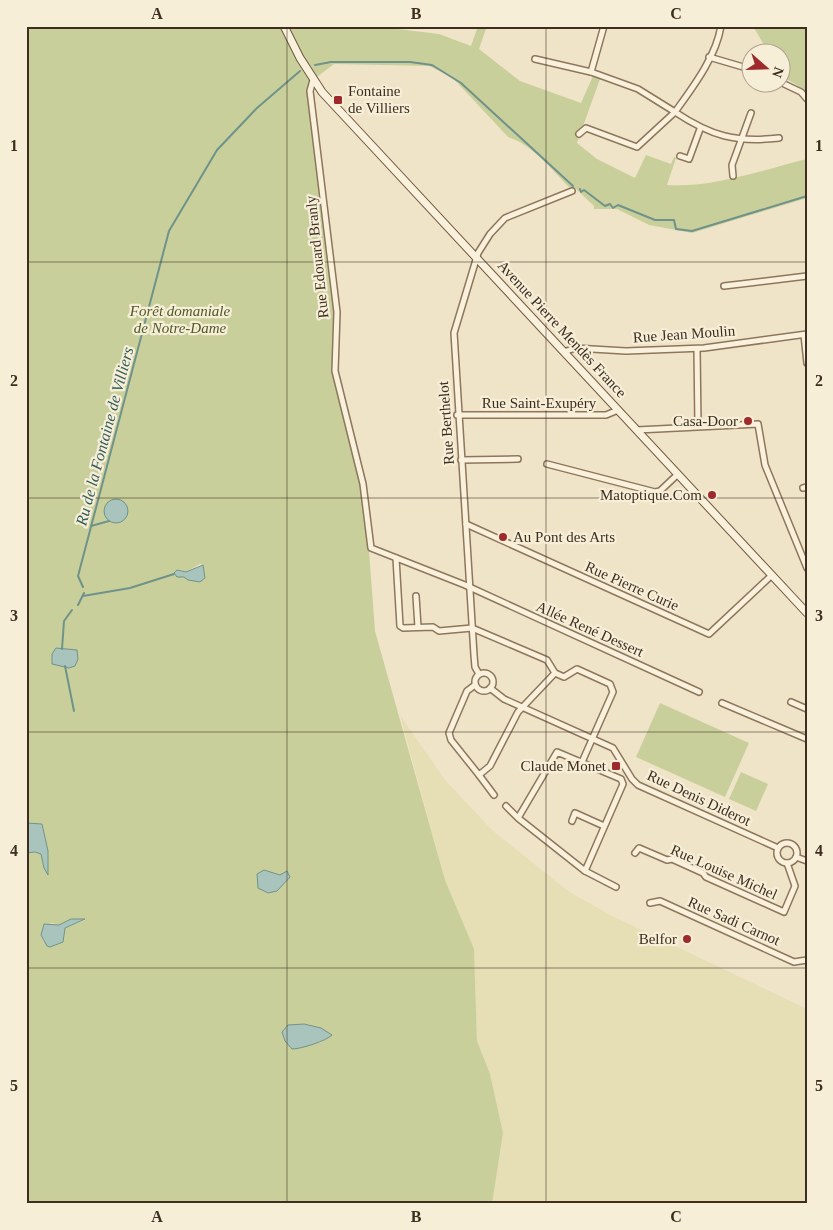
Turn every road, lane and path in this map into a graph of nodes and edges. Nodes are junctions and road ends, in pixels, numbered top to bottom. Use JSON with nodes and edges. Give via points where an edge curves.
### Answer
{"nodes":[{"id":1,"x":284,"y":26,"type":"edge"},
{"id":2,"x":604,"y":26,"type":"edge"},
{"id":3,"x":721,"y":26,"type":"edge"},
{"id":4,"x":709,"y":57,"type":"junction"},
{"id":5,"x":534,"y":59,"type":"dead end"},
{"id":6,"x":740,"y":66,"type":"edge"},
{"id":7,"x":591,"y":72,"type":"junction"},
{"id":8,"x":313,"y":80,"type":"junction"},
{"id":9,"x":790,"y":87,"type":"edge"},
{"id":10,"x":807,"y":99,"type":"edge"},
{"id":11,"x":675,"y":112,"type":"junction"},
{"id":12,"x":751,"y":113,"type":"dead end"},
{"id":13,"x":700,"y":129,"type":"junction"},
{"id":14,"x":579,"y":134,"type":"dead end"},
{"id":15,"x":779,"y":138,"type":"dead end"},
{"id":16,"x":741,"y":140,"type":"junction"},
{"id":17,"x":680,"y":156,"type":"dead end"},
{"id":18,"x":733,"y":176,"type":"dead end"},
{"id":19,"x":572,"y":191,"type":"dead end"},
{"id":20,"x":477,"y":258,"type":"junction"},
{"id":21,"x":807,"y":276,"type":"edge"},
{"id":22,"x":724,"y":286,"type":"dead end"},
{"id":23,"x":805,"y":335,"type":"edge"},
{"id":24,"x":697,"y":349,"type":"junction"},
{"id":25,"x":564,"y":352,"type":"junction"},
{"id":26,"x":807,"y":363,"type":"edge"},
{"id":27,"x":618,"y":410,"type":"junction"},
{"id":28,"x":457,"y":415,"type":"junction"},
{"id":29,"x":698,"y":426,"type":"junction"},
{"id":30,"x":637,"y":430,"type":"junction"},
{"id":31,"x":518,"y":459,"type":"dead end"},
{"id":32,"x":461,"y":460,"type":"junction"},
{"id":33,"x":547,"y":464,"type":"dead end"},
{"id":34,"x":678,"y":474,"type":"junction"},
{"id":35,"x":466,"y":524,"type":"junction"},
{"id":36,"x":370,"y":548,"type":"joint"},
{"id":37,"x":396,"y":558,"type":"junction"},
{"id":38,"x":807,"y":568,"type":"edge"},
{"id":39,"x":772,"y":575,"type":"junction"},
{"id":40,"x":470,"y":589,"type":"junction"},
{"id":41,"x":416,"y":596,"type":"dead end"},
{"id":42,"x":807,"y":613,"type":"edge"},
{"id":43,"x":418,"y":627,"type":"junction"},
{"id":44,"x":472,"y":628,"type":"junction"},
{"id":45,"x":554,"y":673,"type":"junction"},
{"id":46,"x":479,"y":674,"type":"junction"},
{"id":47,"x":475,"y":685,"type":"junction"},
{"id":48,"x":490,"y":688,"type":"junction"},
{"id":49,"x":699,"y":692,"type":"dead end"},
{"id":50,"x":791,"y":702,"type":"dead end"},
{"id":51,"x":722,"y":703,"type":"dead end"},
{"id":52,"x":522,"y":708,"type":"junction"},
{"id":53,"x":807,"y":709,"type":"edge"},
{"id":54,"x":592,"y":738,"type":"junction"},
{"id":55,"x":807,"y":739,"type":"edge"},
{"id":56,"x":582,"y":762,"type":"junction"},
{"id":57,"x":479,"y":775,"type":"junction"},
{"id":58,"x":494,"y":795,"type":"dead end"},
{"id":59,"x":506,"y":806,"type":"dead end"},
{"id":60,"x":518,"y":818,"type":"junction"},
{"id":61,"x":572,"y":820,"type":"dead end"},
{"id":62,"x":604,"y":826,"type":"junction"},
{"id":63,"x":778,"y":848,"type":"junction"},
{"id":64,"x":635,"y":853,"type":"dead end"},
{"id":65,"x":796,"y":857,"type":"junction"},
{"id":66,"x":807,"y":861,"type":"edge"},
{"id":67,"x":787,"y":863,"type":"junction"},
{"id":68,"x":585,"y":871,"type":"junction"},
{"id":69,"x":616,"y":887,"type":"dead end"},
{"id":70,"x":650,"y":902,"type":"dead end"},
{"id":71,"x":807,"y":960,"type":"edge"}],
"edges":[{"from":1,"to":8,"type":"main road","name":"Avenue Pierre Mendès France"},
{"from":2,"to":7,"type":"street"},
{"from":3,"to":4,"type":"street"},
{"from":4,"to":6,"type":"street"},
{"from":4,"to":11,"type":"street"},
{"from":5,"to":7,"type":"street"},
{"from":7,"to":11,"type":"street","via":[[638,89]]},
{"from":8,"to":20,"type":"main road","name":"Avenue Pierre Mendès France"},
{"from":8,"to":36,"type":"street","name":"Rue Edouard Branly","via":[[310,91],[337,312],[334,371],[363,484]]},
{"from":9,"to":10,"type":"street"},
{"from":11,"to":13,"type":"street"},
{"from":11,"to":14,"type":"street","via":[[637,147],[586,128]]},
{"from":12,"to":16,"type":"street"},
{"from":13,"to":16,"type":"street"},
{"from":13,"to":17,"type":"street","via":[[689,158]]},
{"from":15,"to":16,"type":"street"},
{"from":16,"to":18,"type":"street","via":[[732,165]]},
{"from":19,"to":20,"type":"street","name":"Rue Berthelot","via":[[505,218],[490,234]]},
{"from":20,"to":25,"type":"main road","name":"Avenue Pierre Mendès France"},
{"from":20,"to":28,"type":"street","name":"Rue Berthelot","via":[[454,333]]},
{"from":21,"to":22,"type":"street"},
{"from":23,"to":24,"type":"street","name":"Rue Jean Moulin"},
{"from":23,"to":26,"type":"street"},
{"from":24,"to":25,"type":"street","name":"Rue Jean Moulin","via":[[626,351],[575,348]]},
{"from":24,"to":29,"type":"street"},
{"from":25,"to":27,"type":"main road","name":"Avenue Pierre Mendès France"},
{"from":27,"to":28,"type":"street","name":"Rue Saint-Exupéry","via":[[606,415]]},
{"from":27,"to":30,"type":"main road","name":"Avenue Pierre Mendès France"},
{"from":28,"to":32,"type":"street","name":"Rue Berthelot"},
{"from":29,"to":30,"type":"street"},
{"from":29,"to":38,"type":"street","via":[[758,424],[765,465]]},
{"from":30,"to":34,"type":"main road","name":"Avenue Pierre Mendès France"},
{"from":31,"to":32,"type":"street"},
{"from":32,"to":35,"type":"street","name":"Rue Berthelot"},
{"from":33,"to":34,"type":"street","via":[[655,492],[660,492]]},
{"from":34,"to":39,"type":"main road","name":"Avenue Pierre Mendès France"},
{"from":35,"to":39,"type":"street","name":"Rue Pierre Curie","via":[[709,634]]},
{"from":35,"to":40,"type":"street","name":"Rue Berthelot"},
{"from":36,"to":37,"type":"street","name":"Allée René Dessert"},
{"from":37,"to":40,"type":"street","name":"Allée René Dessert"},
{"from":37,"to":43,"type":"street","via":[[400,626]]},
{"from":39,"to":42,"type":"main road","name":"Avenue Pierre Mendès France"},
{"from":40,"to":44,"type":"street"},
{"from":40,"to":49,"type":"street","name":"Allée René Dessert"},
{"from":41,"to":43,"type":"street"},
{"from":43,"to":44,"type":"street","via":[[433,627],[439,631]]},
{"from":44,"to":45,"type":"street","via":[[547,660]]},
{"from":44,"to":46,"type":"street","via":[[475,667]]},
{"from":45,"to":52,"type":"street"},
{"from":45,"to":54,"type":"street","via":[[564,677],[577,669],[610,684],[613,692]]},
{"from":46,"to":47,"type":"street"},
{"from":46,"to":48,"type":"street","via":[[490,676]]},
{"from":47,"to":48,"type":"street","via":[[482,691]]},
{"from":47,"to":57,"type":"street","via":[[467,691],[448,733],[450,740]]},
{"from":48,"to":52,"type":"street","name":"Rue Denis Diderot"},
{"from":50,"to":53,"type":"street"},
{"from":51,"to":55,"type":"street"},
{"from":52,"to":54,"type":"street","name":"Rue Denis Diderot"},
{"from":52,"to":57,"type":"street","via":[[490,766]]},
{"from":54,"to":56,"type":"street"},
{"from":54,"to":63,"type":"street","name":"Rue Denis Diderot","via":[[613,748],[638,785]]},
{"from":56,"to":60,"type":"street","via":[[557,752]]},
{"from":56,"to":62,"type":"street","via":[[622,779],[623,784]]},
{"from":57,"to":58,"type":"street"},
{"from":59,"to":60,"type":"street"},
{"from":60,"to":68,"type":"street"},
{"from":61,"to":62,"type":"street","via":[[575,813]]},
{"from":62,"to":68,"type":"street"},
{"from":63,"to":65,"type":"street","via":[[786,842],[793,844],[797,850]]},
{"from":63,"to":67,"type":"street","via":[[778,858]]},
{"from":64,"to":67,"type":"street","name":"Rue Louise Michel","via":[[639,848],[667,860],[672,859],[784,912],[795,886]]},
{"from":65,"to":66,"type":"street"},
{"from":65,"to":67,"type":"street"},
{"from":68,"to":69,"type":"street"},
{"from":70,"to":71,"type":"street","name":"Rue Sadi Carnot","via":[[660,901],[794,962]]}]}
